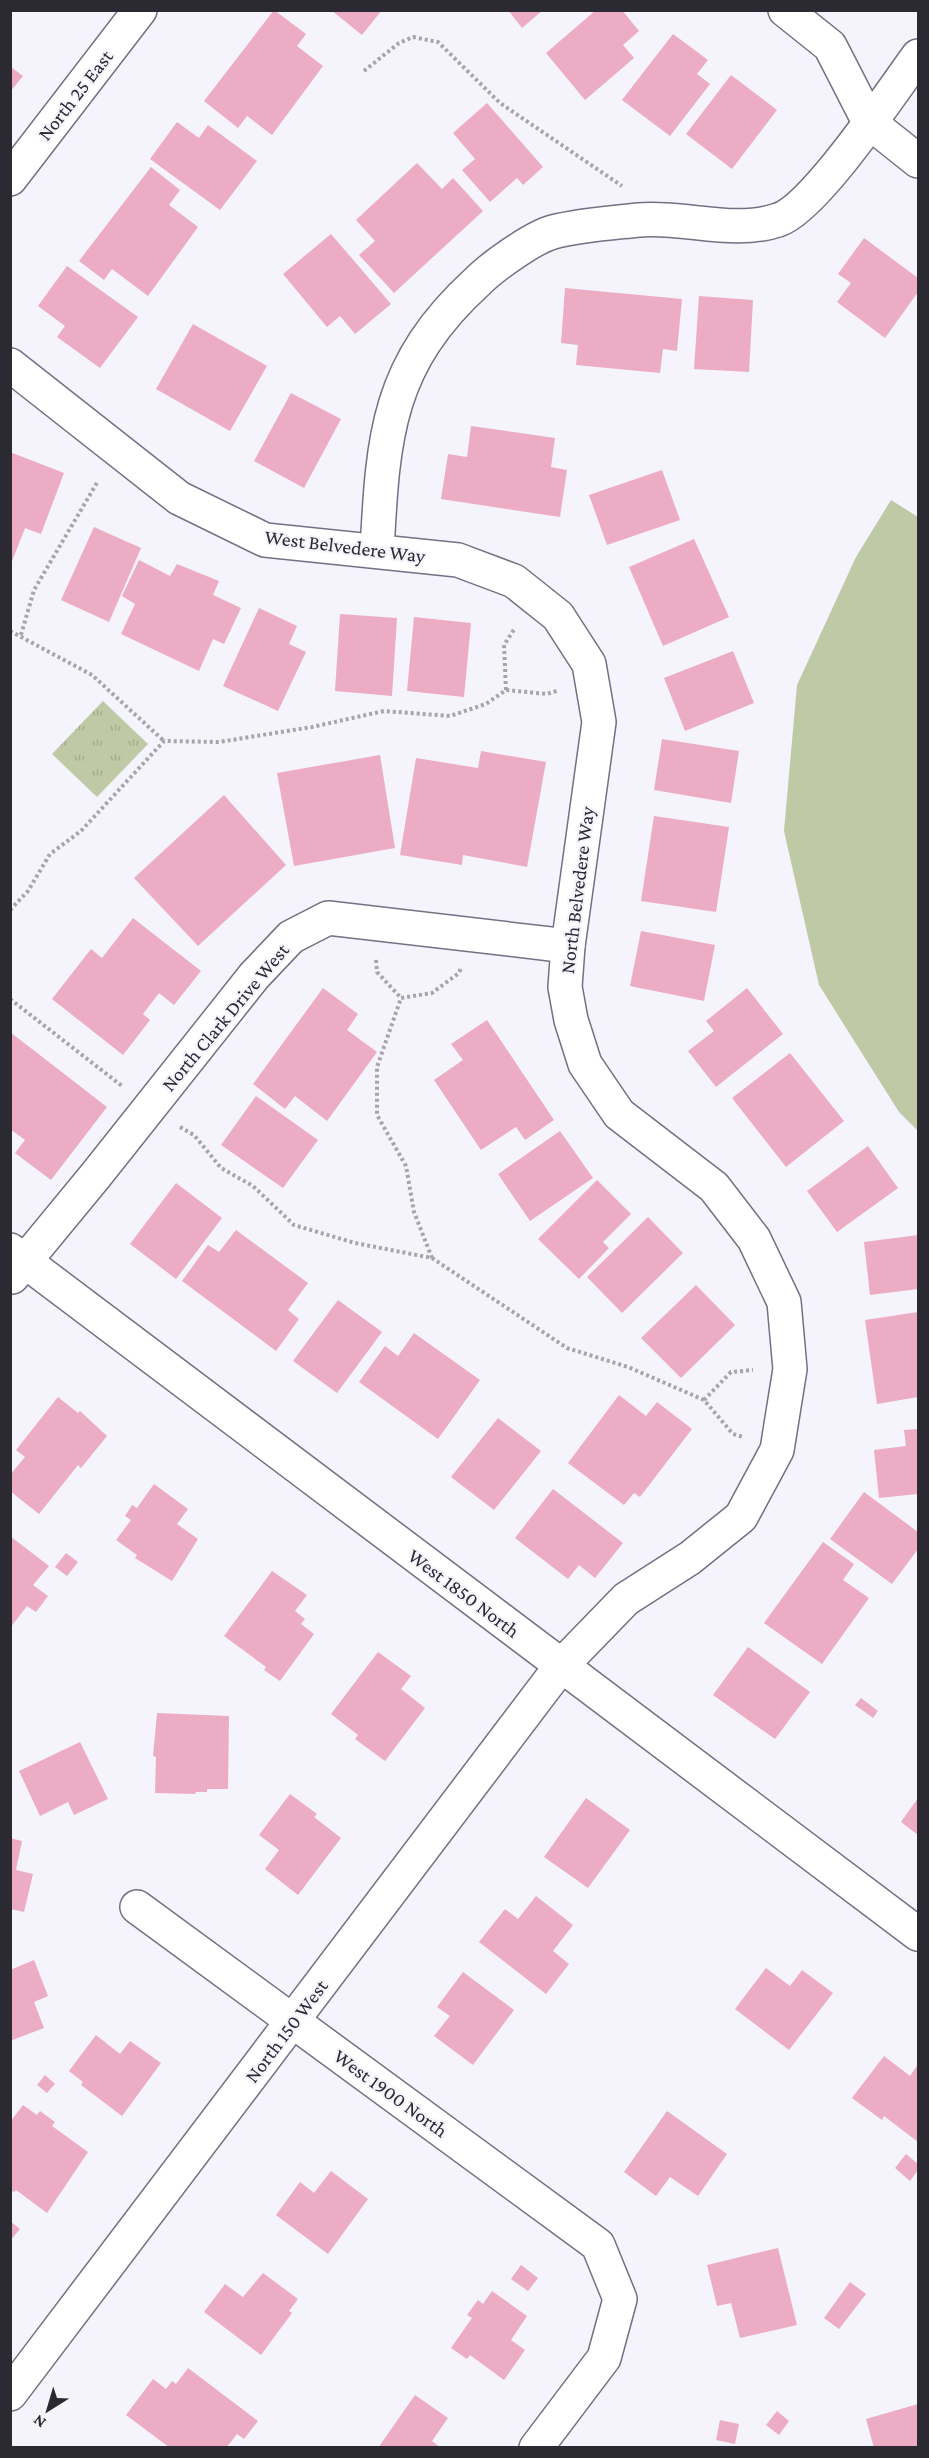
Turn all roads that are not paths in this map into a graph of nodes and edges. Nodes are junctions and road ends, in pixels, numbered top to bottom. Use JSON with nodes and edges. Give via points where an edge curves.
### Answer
{"nodes":[{"id":1,"x":140,"y":10,"type":"edge"},
{"id":2,"x":785,"y":10,"type":"edge"},
{"id":3,"x":918,"y":56,"type":"edge"},
{"id":4,"x":869,"y":122,"type":"junction"},
{"id":5,"x":918,"y":161,"type":"edge"},
{"id":6,"x":10,"y":179,"type":"edge"},
{"id":7,"x":10,"y":365,"type":"edge"},
{"id":8,"x":377,"y":551,"type":"junction"},
{"id":9,"x":514,"y":580,"type":"joint"},
{"id":10,"x":568,"y":946,"type":"junction"},
{"id":11,"x":15,"y":1263,"type":"edge"},
{"id":12,"x":561,"y":1666,"type":"junction"},
{"id":13,"x":137,"y":1907,"type":"dead end"},
{"id":14,"x":918,"y":1934,"type":"edge"},
{"id":15,"x":294,"y":2021,"type":"junction"},
{"id":16,"x":10,"y":2394,"type":"edge"},
{"id":17,"x":536,"y":2448,"type":"edge"}],
"edges":[{"from":1,"to":6,"type":"street","name":"North 25 East"},
{"from":2,"to":4,"type":"street","via":[[830,46]]},
{"from":3,"to":4,"type":"street"},
{"from":4,"to":5,"type":"street"},
{"from":4,"to":8,"type":"street","via":[[814,194],[780,220],[741,226],[641,220],[552,232],[493,266],[451,305],[417,350],[397,396],[384,451]]},
{"from":7,"to":8,"type":"street","name":"West Belvedere Way","via":[[179,498],[265,540]]},
{"from":8,"to":9,"type":"street","name":"West Belvedere Way","via":[[458,560]]},
{"from":9,"to":10,"type":"street","name":"North Belvedere Way","via":[[558,616],[589,664],[599,722]]},
{"from":10,"to":11,"type":"street","name":"North Clark Drive West","via":[[328,918],[291,937],[254,976],[96,1176]]},
{"from":10,"to":12,"type":"street","name":"North Belvedere Way","via":[[565,987],[585,1064],[619,1114],[714,1187],[754,1239],[784,1302],[790,1369],[777,1450],[741,1517],[690,1558],[626,1599]]},
{"from":11,"to":12,"type":"street","name":"West 1850 North"},
{"from":12,"to":14,"type":"street","name":"West 1850 North"},
{"from":12,"to":15,"type":"street","name":"North 150 West"},
{"from":13,"to":15,"type":"street","name":"West 1900 North"},
{"from":15,"to":16,"type":"street","name":"North 150 West"},
{"from":15,"to":17,"type":"street","name":"West 1900 North","via":[[598,2245],[620,2299],[604,2358]]}]}
